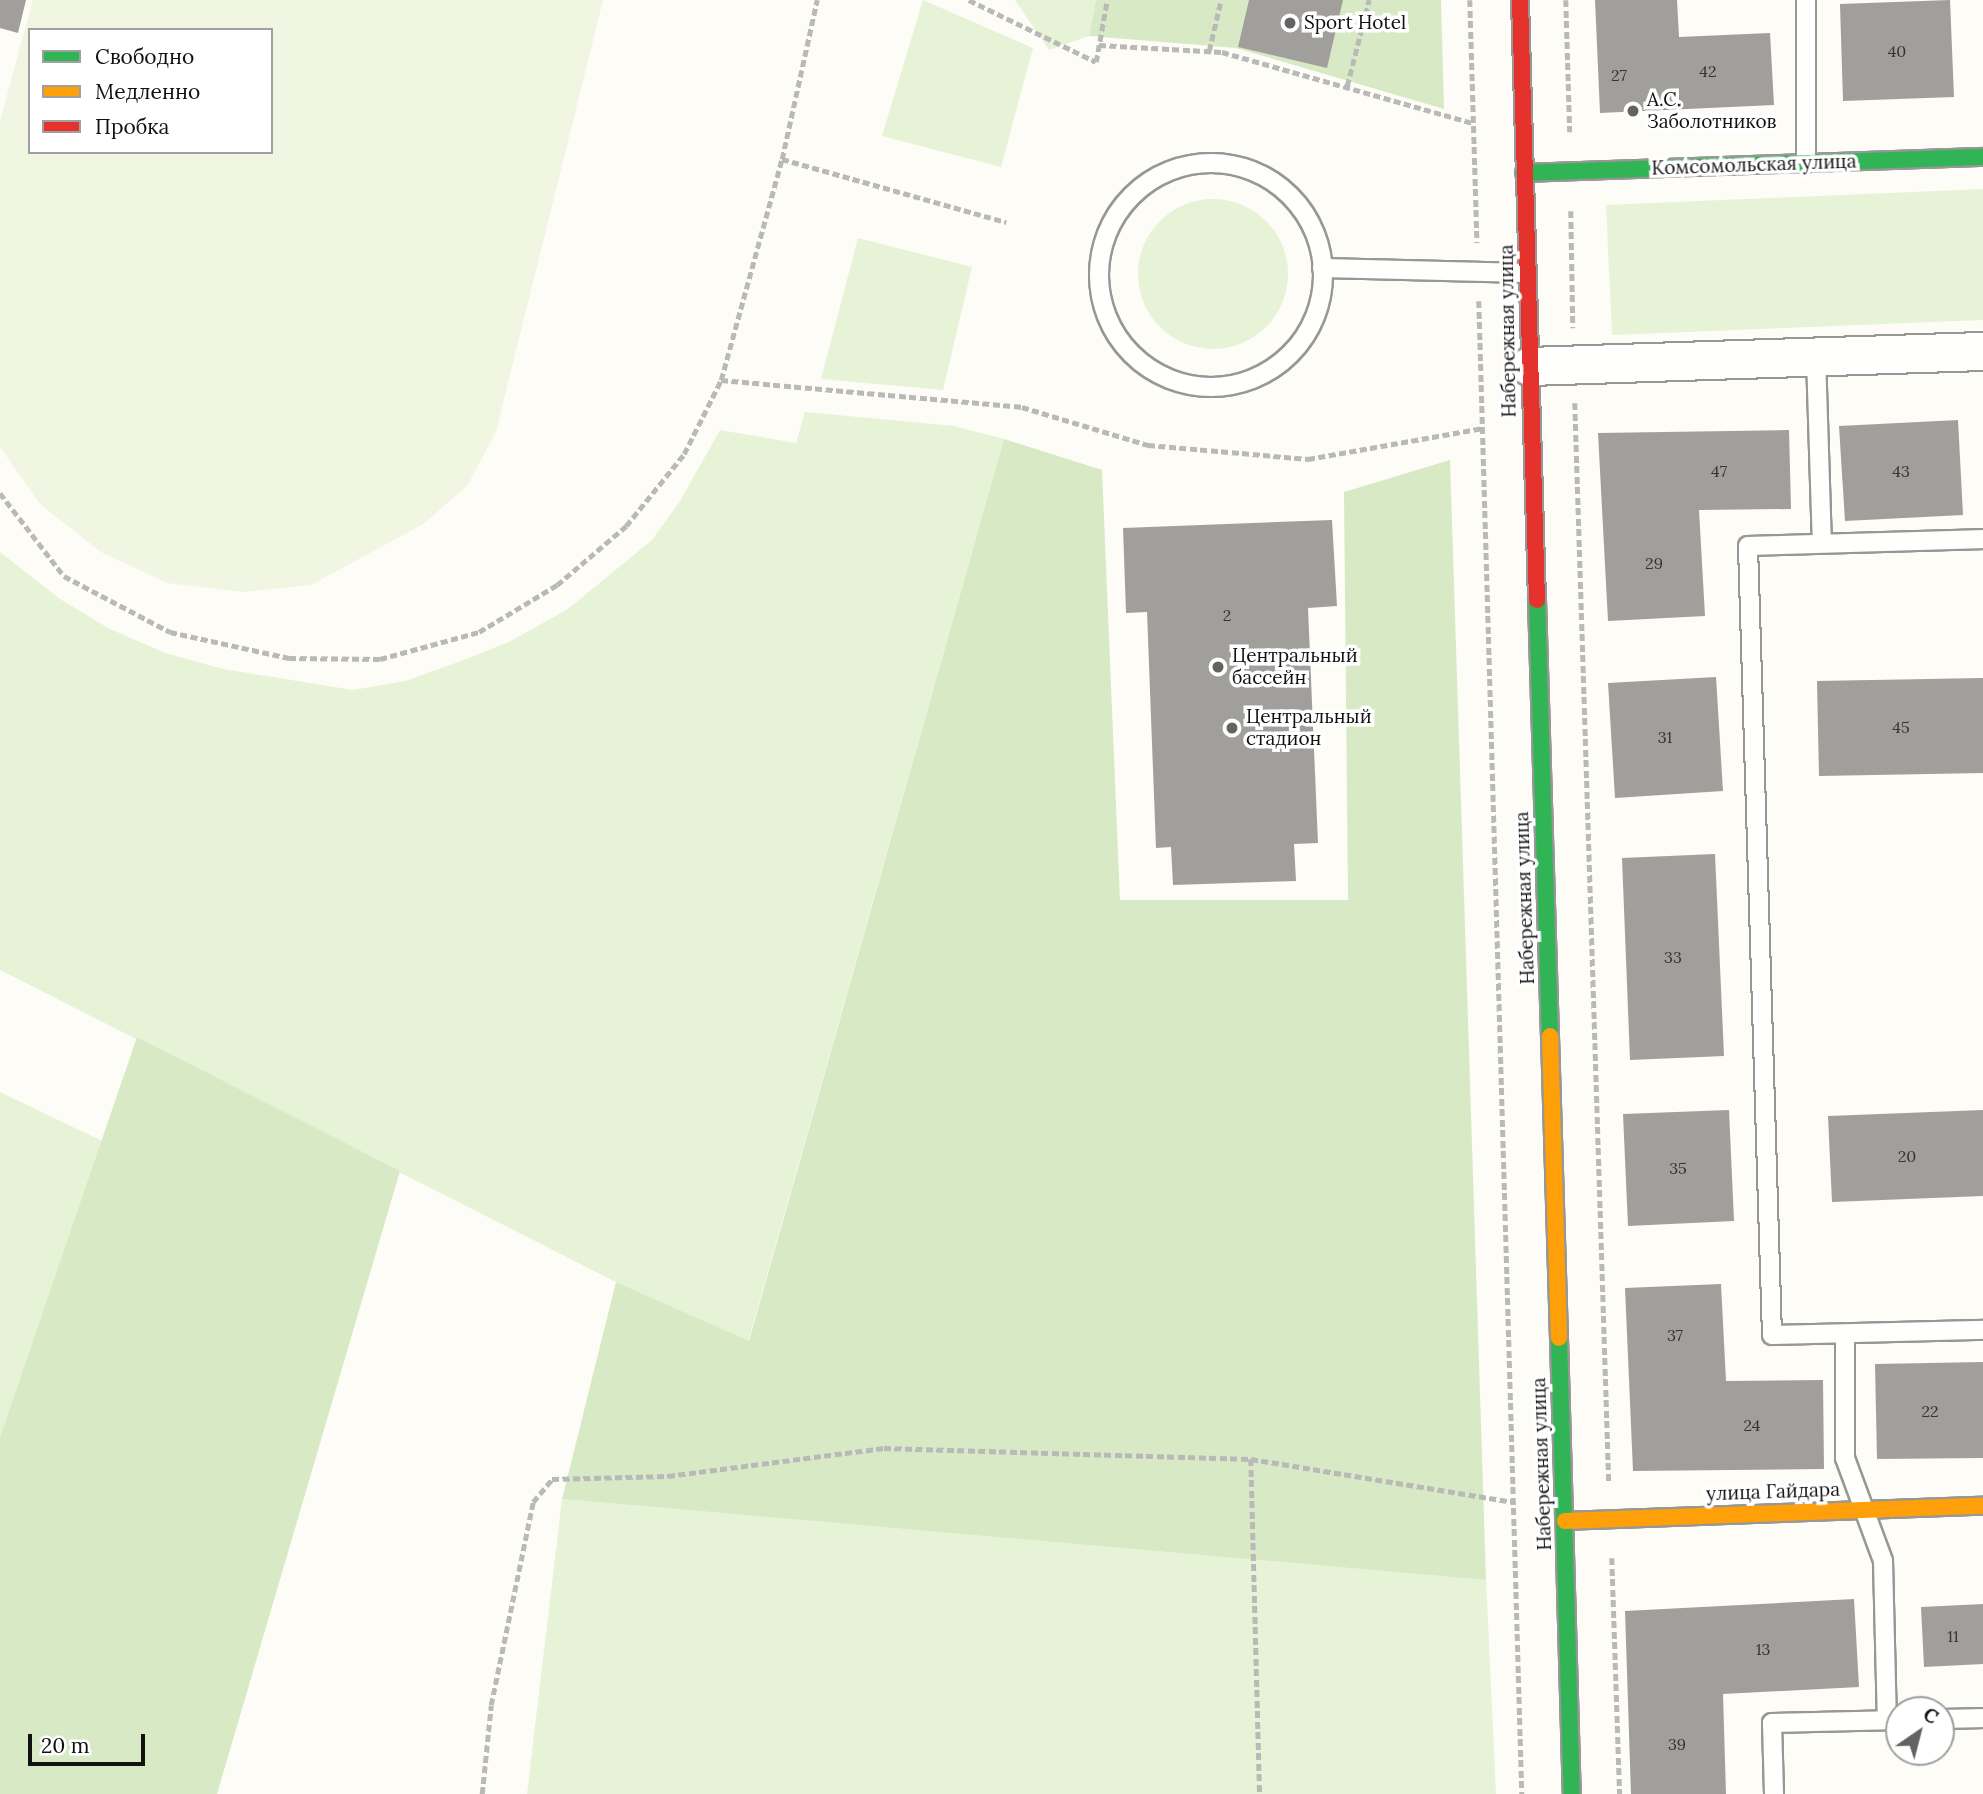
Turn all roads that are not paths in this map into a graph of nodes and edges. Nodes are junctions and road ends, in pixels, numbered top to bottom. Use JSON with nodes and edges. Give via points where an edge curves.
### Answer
{"nodes":[{"id":1,"x":1520,"y":0,"type":"edge"},
{"id":2,"x":1806,"y":0,"type":"edge"},
{"id":3,"x":1983,"y":157,"type":"edge"},
{"id":4,"x":1806,"y":163,"type":"junction"},
{"id":5,"x":1524,"y":173,"type":"junction"},
{"id":6,"x":1322,"y":268,"type":"junction"},
{"id":7,"x":1527,"y":273,"type":"junction"},
{"id":8,"x":1983,"y":351,"type":"edge"},
{"id":9,"x":1816,"y":356,"type":"junction"},
{"id":10,"x":1529,"y":366,"type":"junction"},
{"id":11,"x":1983,"y":539,"type":"edge"},
{"id":12,"x":1822,"y":543,"type":"junction"},
{"id":13,"x":1983,"y":1330,"type":"edge"},
{"id":14,"x":1845,"y":1335,"type":"junction"},
{"id":15,"x":1983,"y":1506,"type":"edge"},
{"id":16,"x":1861,"y":1510,"type":"junction"},
{"id":17,"x":1565,"y":1521,"type":"junction"},
{"id":18,"x":1891,"y":1696,"type":"edge"},
{"id":19,"x":1983,"y":1717,"type":"edge"},
{"id":20,"x":1955,"y":1718,"type":"edge"},
{"id":21,"x":1885,"y":1720,"type":"edge"},
{"id":22,"x":1572,"y":1794,"type":"edge"},
{"id":23,"x":1774,"y":1794,"type":"edge"}],
"edges":[{"from":1,"to":5,"type":"street","name":"Набережная улица"},
{"from":2,"to":4,"type":"lane"},
{"from":3,"to":4,"type":"street","name":"Комсомольская улица"},
{"from":4,"to":5,"type":"street","name":"Комсомольская улица"},
{"from":5,"to":7,"type":"street","name":"Набережная улица"},
{"from":6,"to":6,"type":"lane","via":[[1319,244],[1303,211],[1276,184],[1242,167],[1205,163],[1168,171],[1128,201],[1112,220],[1099,256],[1100,294],[1112,329],[1134,358],[1164,378],[1200,387],[1237,385],[1270,371],[1297,347],[1316,316]]},
{"from":6,"to":7,"type":"lane"},
{"from":7,"to":10,"type":"street","name":"Набережная улица"},
{"from":8,"to":9,"type":"street"},
{"from":9,"to":10,"type":"street"},
{"from":9,"to":12,"type":"lane"},
{"from":10,"to":17,"type":"street","name":"Набережная улица"},
{"from":11,"to":12,"type":"lane"},
{"from":12,"to":14,"type":"lane","via":[[1748,546],[1772,1335]]},
{"from":13,"to":14,"type":"lane"},
{"from":14,"to":16,"type":"lane","via":[[1845,1458]]},
{"from":15,"to":16,"type":"street","name":"улица Гайдара"},
{"from":16,"to":17,"type":"street","name":"улица Гайдара"},
{"from":16,"to":18,"type":"lane","via":[[1883,1561]]},
{"from":17,"to":22,"type":"street","name":"Набережная улица"},
{"from":19,"to":20,"type":"lane"},
{"from":21,"to":23,"type":"lane","via":[[1772,1723]]}]}
